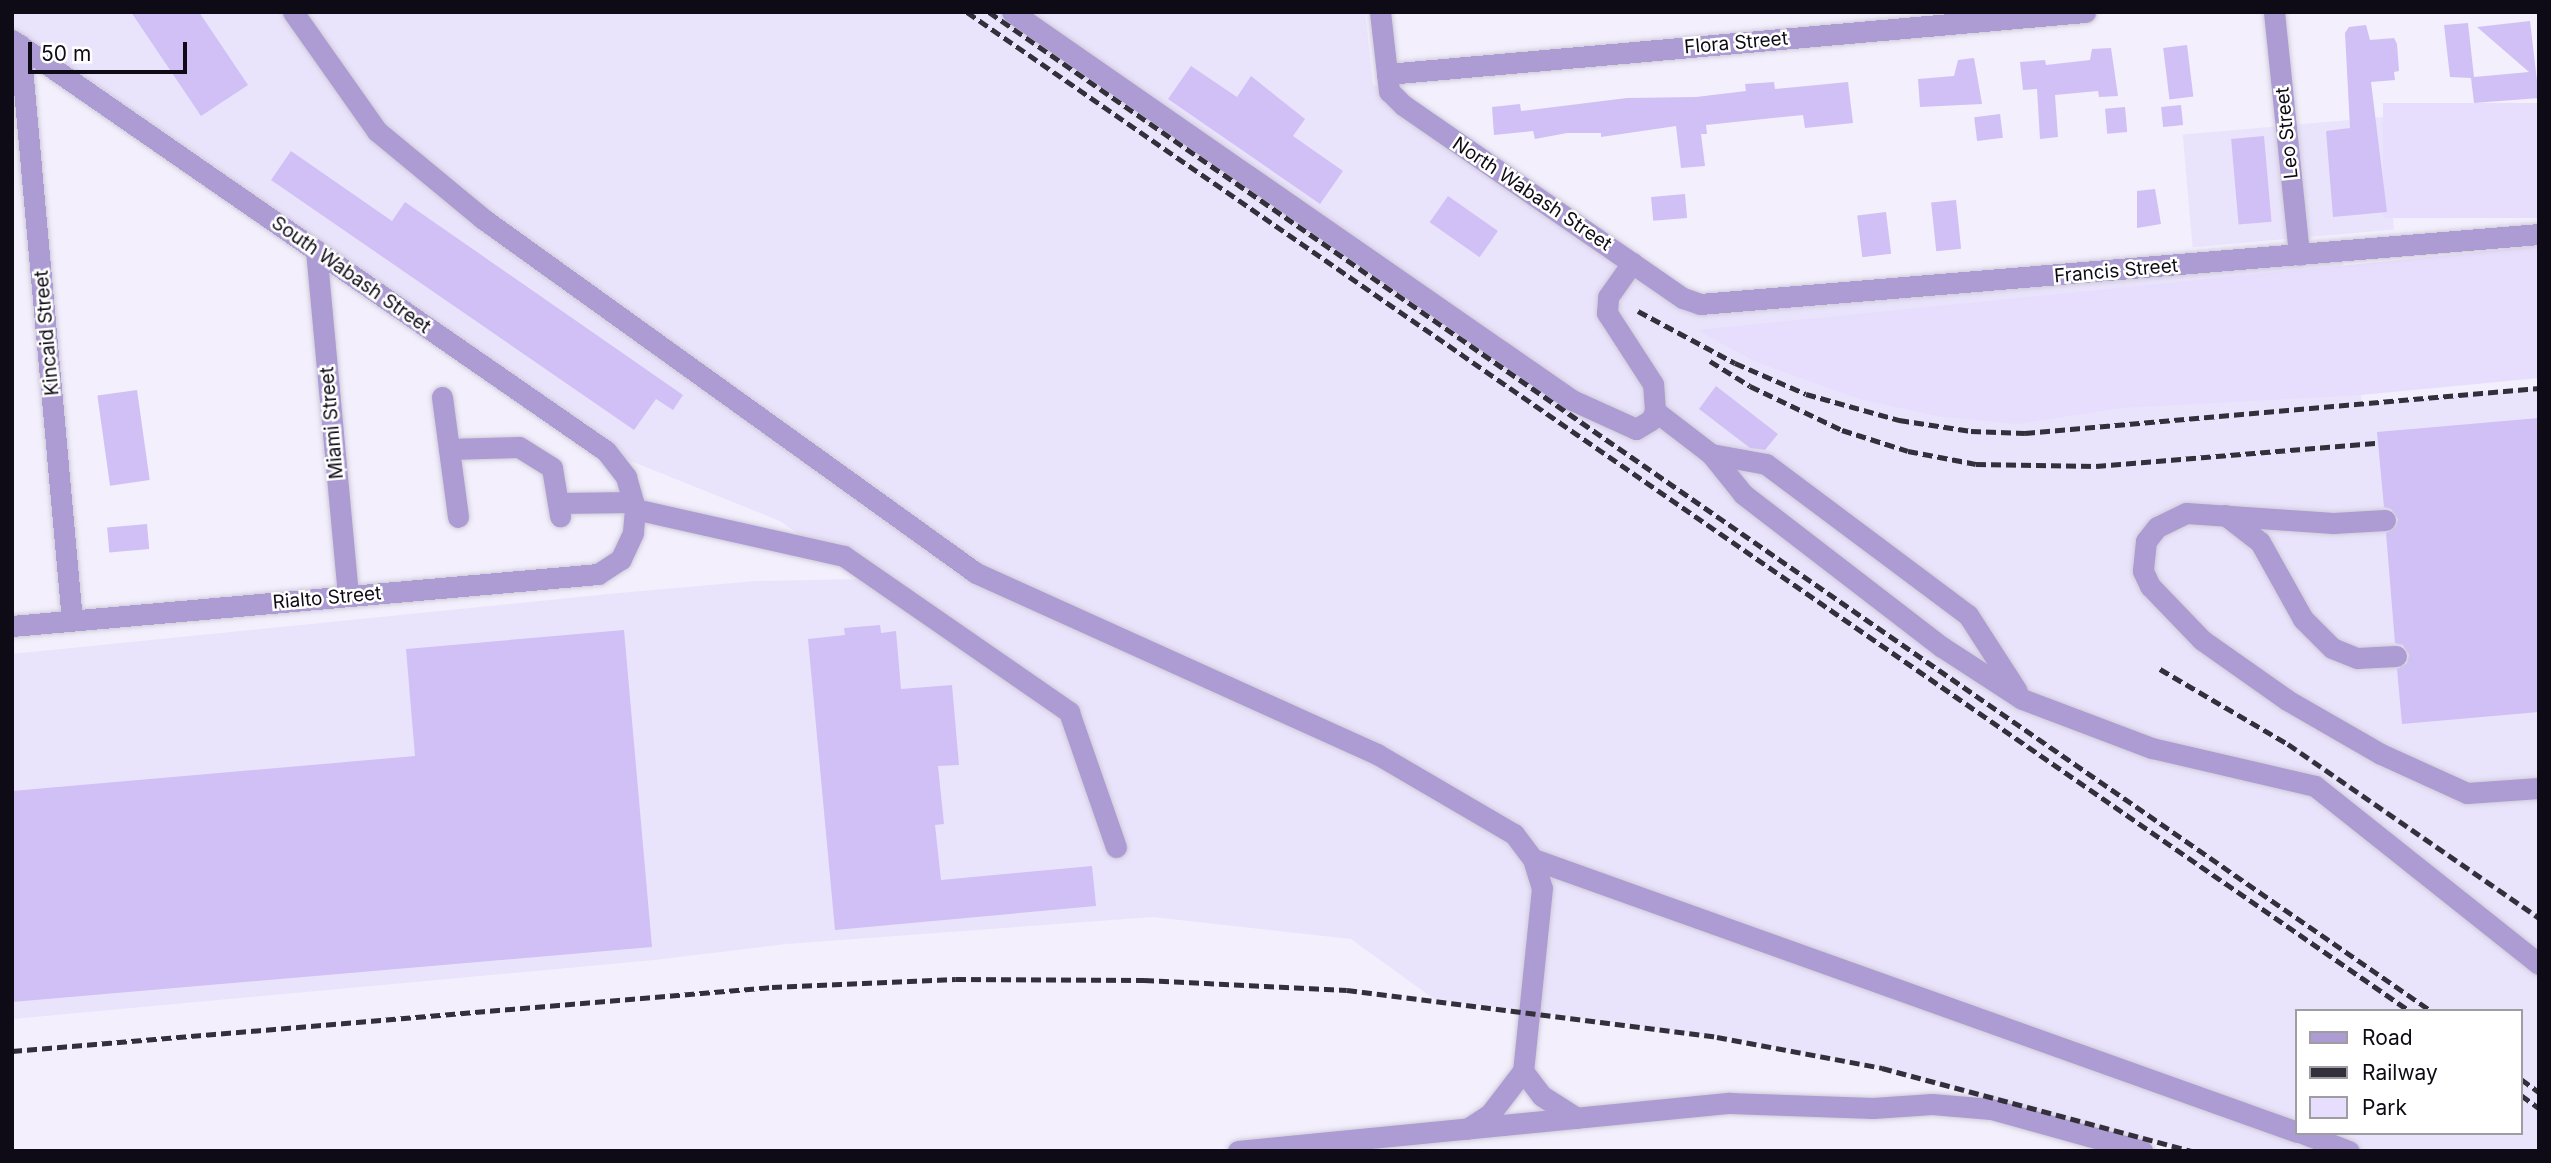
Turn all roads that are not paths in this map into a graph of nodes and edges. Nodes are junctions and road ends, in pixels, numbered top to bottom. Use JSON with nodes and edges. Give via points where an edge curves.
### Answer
{"nodes":[{"id":1,"x":293,"y":12,"type":"edge"},
{"id":2,"x":1012,"y":12,"type":"edge"},
{"id":3,"x":1380,"y":12,"type":"edge"},
{"id":4,"x":2085,"y":12,"type":"edge"},
{"id":5,"x":2274,"y":12,"type":"edge"},
{"id":6,"x":16,"y":42,"type":"edge"},
{"id":7,"x":1387,"y":74,"type":"junction"},
{"id":8,"x":2539,"y":234,"type":"edge"},
{"id":9,"x":316,"y":250,"type":"junction"},
{"id":10,"x":2299,"y":255,"type":"junction"},
{"id":11,"x":1632,"y":263,"type":"junction"},
{"id":12,"x":1693,"y":302,"type":"joint"},
{"id":13,"x":442,"y":397,"type":"dead end"},
{"id":14,"x":1656,"y":411,"type":"junction"},
{"id":15,"x":449,"y":449,"type":"junction"},
{"id":16,"x":1711,"y":454,"type":"junction"},
{"id":17,"x":634,"y":505,"type":"junction"},
{"id":18,"x":2223,"y":514,"type":"junction"},
{"id":19,"x":458,"y":517,"type":"dead end"},
{"id":20,"x":2385,"y":520,"type":"dead end"},
{"id":21,"x":348,"y":596,"type":"junction"},
{"id":22,"x":72,"y":621,"type":"junction"},
{"id":23,"x":12,"y":626,"type":"edge"},
{"id":24,"x":2396,"y":656,"type":"dead end"},
{"id":25,"x":2022,"y":699,"type":"junction"},
{"id":26,"x":2539,"y":789,"type":"edge"},
{"id":27,"x":1116,"y":847,"type":"dead end"},
{"id":28,"x":1533,"y":859,"type":"junction"},
{"id":29,"x":2539,"y":964,"type":"edge"},
{"id":30,"x":1523,"y":1071,"type":"junction"},
{"id":31,"x":1577,"y":1118,"type":"junction"},
{"id":32,"x":1466,"y":1129,"type":"junction"},
{"id":33,"x":2296,"y":1131,"type":"edge"},
{"id":34,"x":2308,"y":1135,"type":"edge"},
{"id":35,"x":1238,"y":1151,"type":"edge"},
{"id":36,"x":2142,"y":1151,"type":"edge"},
{"id":37,"x":2349,"y":1151,"type":"edge"}],
"edges":[{"from":1,"to":28,"type":"street","via":[[377,131],[471,209],[976,573],[1377,754],[1514,834]]},
{"from":2,"to":14,"type":"street","via":[[1572,400],[1636,429]]},
{"from":3,"to":7,"type":"street","name":"North Wabash Street"},
{"from":4,"to":7,"type":"street","name":"Flora Street"},
{"from":5,"to":10,"type":"street","name":"Leo Street"},
{"from":6,"to":9,"type":"street","name":"South Wabash Street"},
{"from":6,"to":22,"type":"street","name":"Kincaid Street"},
{"from":7,"to":11,"type":"street","name":"North Wabash Street","via":[[1389,91],[1403,106]]},
{"from":8,"to":10,"type":"street","name":"Francis Street"},
{"from":9,"to":17,"type":"street","name":"South Wabash Street","via":[[606,452],[626,477]]},
{"from":9,"to":21,"type":"street","name":"Miami Street"},
{"from":10,"to":12,"type":"street","name":"Francis Street","via":[[1723,305]]},
{"from":11,"to":12,"type":"street","name":"North Wabash Street"},
{"from":11,"to":14,"type":"street","via":[[1608,297],[1607,313],[1653,384]]},
{"from":13,"to":15,"type":"street"},
{"from":14,"to":16,"type":"street"},
{"from":15,"to":17,"type":"street","via":[[519,447],[552,468],[559,510]]},
{"from":15,"to":19,"type":"street"},
{"from":16,"to":25,"type":"street","via":[[1743,494],[1942,647]]},
{"from":16,"to":25,"type":"street","via":[[1766,464],[1968,615]]},
{"from":17,"to":21,"type":"street","name":"Rialto Street","via":[[629,544],[621,559],[598,574]]},
{"from":17,"to":27,"type":"street","via":[[844,556],[1069,712]]},
{"from":18,"to":20,"type":"street","via":[[2333,523]]},
{"from":18,"to":24,"type":"street","via":[[2260,542],[2303,619],[2332,648],[2357,658]]},
{"from":18,"to":26,"type":"street","via":[[2186,513],[2157,527],[2146,541],[2143,571],[2176,616],[2287,700],[2432,780],[2467,793]]},
{"from":21,"to":22,"type":"street","name":"Rialto Street"},
{"from":22,"to":23,"type":"street","name":"Rialto Street"},
{"from":25,"to":29,"type":"street","via":[[2152,748],[2315,786]]},
{"from":28,"to":30,"type":"street","via":[[1542,888]]},
{"from":28,"to":33,"type":"street"},
{"from":30,"to":31,"type":"street","via":[[1542,1096]]},
{"from":30,"to":32,"type":"street","via":[[1490,1114]]},
{"from":31,"to":32,"type":"street"},
{"from":31,"to":36,"type":"street","via":[[1730,1103],[1873,1108],[1932,1104],[1991,1109]]},
{"from":32,"to":35,"type":"street"},
{"from":34,"to":37,"type":"street"}]}
